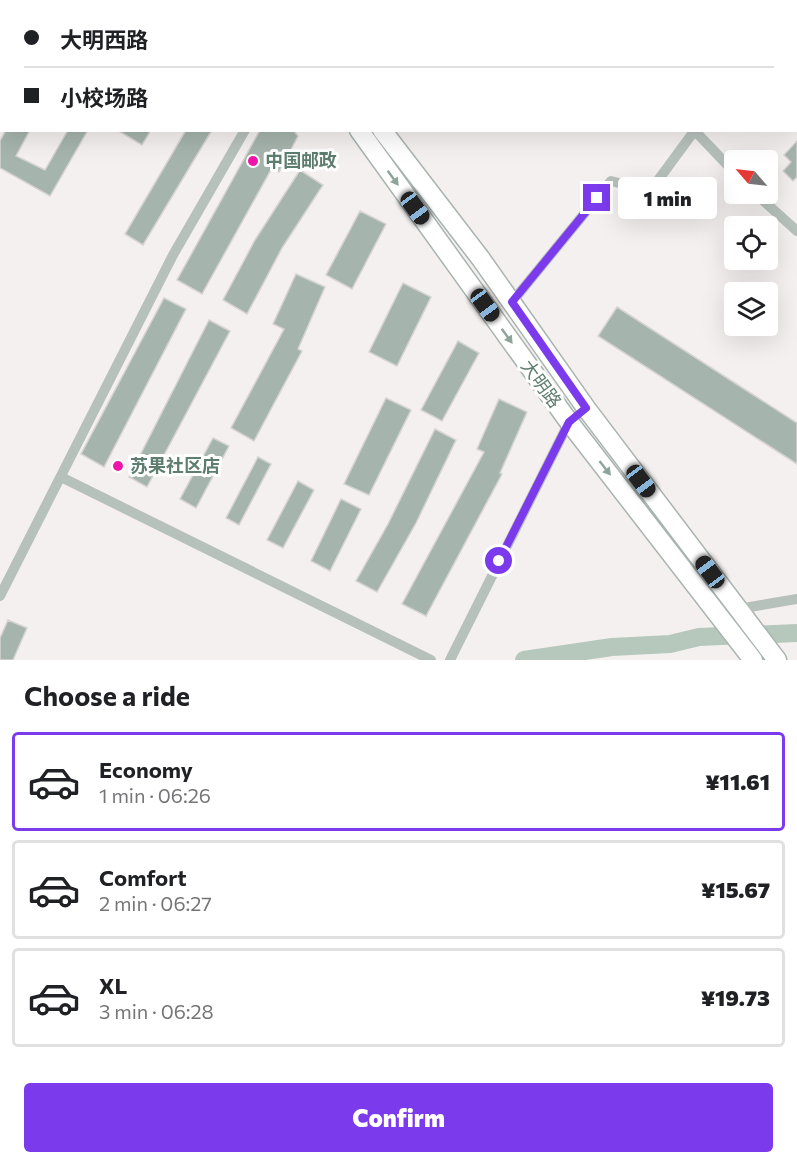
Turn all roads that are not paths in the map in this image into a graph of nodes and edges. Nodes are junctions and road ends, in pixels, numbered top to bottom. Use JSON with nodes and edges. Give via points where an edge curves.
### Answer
{"nodes":[{"id":1,"x":243,"y":132,"type":"edge"},
{"id":2,"x":360,"y":132,"type":"edge"},
{"id":3,"x":384,"y":132,"type":"edge"},
{"id":4,"x":694,"y":132,"type":"edge"},
{"id":5,"x":696,"y":132,"type":"edge"},
{"id":6,"x":724,"y":161,"type":"edge"},
{"id":7,"x":767,"y":204,"type":"edge"},
{"id":8,"x":797,"y":231,"type":"edge"},
{"id":9,"x":512,"y":302,"type":"junction"},
{"id":10,"x":586,"y":408,"type":"junction"},
{"id":11,"x":569,"y":422,"type":"junction"},
{"id":12,"x":61,"y":477,"type":"junction"},
{"id":13,"x":0,"y":596,"type":"edge"},
{"id":14,"x":797,"y":599,"type":"edge"},
{"id":15,"x":743,"y":615,"type":"junction"},
{"id":16,"x":773,"y":654,"type":"edge"},
{"id":17,"x":750,"y":657,"type":"edge"},
{"id":18,"x":431,"y":660,"type":"edge"},
{"id":19,"x":450,"y":660,"type":"edge"}],
"edges":[{"from":1,"to":12,"type":"street","via":[[172,255]]},
{"from":2,"to":11,"type":"main road","name":"大明路","one_way":true},
{"from":3,"to":9,"type":"main road"},
{"from":4,"to":9,"type":"street","via":[[656,183],[639,188],[611,181]]},
{"from":5,"to":6,"type":"street"},
{"from":7,"to":8,"type":"street"},
{"from":9,"to":10,"type":"main road"},
{"from":10,"to":11,"type":"street"},
{"from":10,"to":15,"type":"main road"},
{"from":11,"to":17,"type":"main road","name":"大明路","one_way":true},
{"from":11,"to":19,"type":"street"},
{"from":12,"to":13,"type":"street"},
{"from":12,"to":18,"type":"street"},
{"from":14,"to":15,"type":"street"},
{"from":15,"to":16,"type":"main road"}]}
